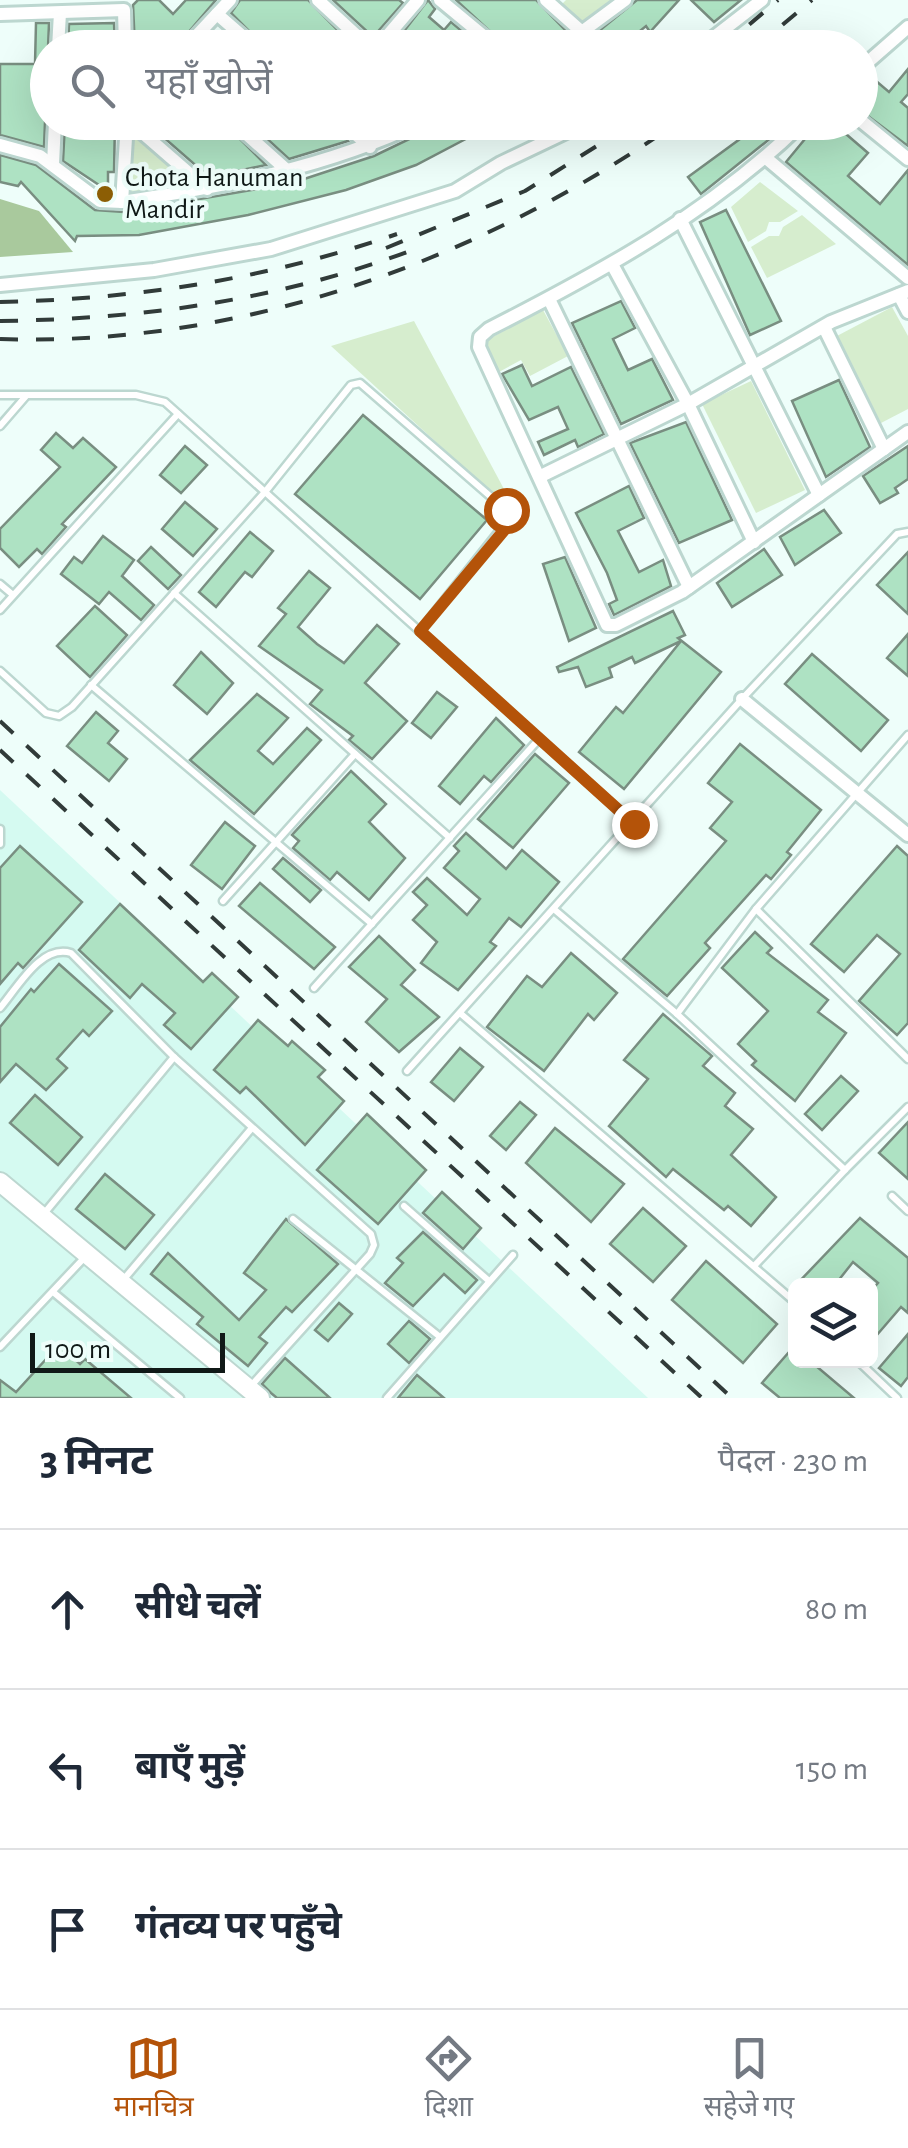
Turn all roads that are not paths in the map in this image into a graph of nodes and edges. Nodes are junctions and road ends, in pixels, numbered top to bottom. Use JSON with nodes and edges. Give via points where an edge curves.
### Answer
{"nodes":[{"id":1,"x":230,"y":0,"type":"edge"},
{"id":2,"x":418,"y":0,"type":"edge"},
{"id":3,"x":440,"y":0,"type":"edge"},
{"id":4,"x":546,"y":0,"type":"edge"},
{"id":5,"x":626,"y":0,"type":"edge"},
{"id":6,"x":762,"y":0,"type":"edge"},
{"id":7,"x":322,"y":1,"type":"edge"},
{"id":8,"x":128,"y":5,"type":"edge"},
{"id":9,"x":34,"y":6,"type":"edge"},
{"id":10,"x":60,"y":13,"type":"junction"},
{"id":11,"x":0,"y":14,"type":"edge"},
{"id":12,"x":217,"y":14,"type":"junction"},
{"id":13,"x":59,"y":30,"type":"edge"},
{"id":14,"x":126,"y":30,"type":"edge"},
{"id":15,"x":201,"y":30,"type":"edge"},
{"id":16,"x":235,"y":30,"type":"edge"},
{"id":17,"x":354,"y":30,"type":"edge"},
{"id":18,"x":390,"y":30,"type":"edge"},
{"id":19,"x":476,"y":30,"type":"edge"},
{"id":20,"x":580,"y":30,"type":"edge"},
{"id":21,"x":585,"y":30,"type":"edge"},
{"id":22,"x":723,"y":30,"type":"edge"},
{"id":23,"x":905,"y":36,"type":"edge"},
{"id":24,"x":878,"y":56,"type":"edge"},
{"id":25,"x":878,"y":135,"type":"edge"},
{"id":26,"x":54,"y":140,"type":"edge"},
{"id":27,"x":127,"y":140,"type":"edge"},
{"id":28,"x":149,"y":140,"type":"edge"},
{"id":29,"x":254,"y":140,"type":"edge"},
{"id":30,"x":362,"y":140,"type":"edge"},
{"id":31,"x":385,"y":140,"type":"edge"},
{"id":32,"x":549,"y":140,"type":"edge"},
{"id":33,"x":784,"y":140,"type":"edge"},
{"id":34,"x":0,"y":145,"type":"edge"},
{"id":35,"x":370,"y":147,"type":"junction"},
{"id":36,"x":766,"y":158,"type":"junction"},
{"id":37,"x":908,"y":159,"type":"edge"},
{"id":38,"x":53,"y":164,"type":"junction"},
{"id":39,"x":290,"y":173,"type":"junction"},
{"id":40,"x":208,"y":189,"type":"junction"},
{"id":41,"x":122,"y":202,"type":"junction"},
{"id":42,"x":680,"y":219,"type":"junction"},
{"id":43,"x":613,"y":266,"type":"junction"},
{"id":44,"x":908,"y":278,"type":"edge"},
{"id":45,"x":0,"y":285,"type":"edge"},
{"id":46,"x":904,"y":293,"type":"edge"},
{"id":47,"x":548,"y":299,"type":"junction"},
{"id":48,"x":908,"y":312,"type":"edge"},
{"id":49,"x":824,"y":326,"type":"junction"},
{"id":50,"x":755,"y":365,"type":"junction"},
{"id":51,"x":0,"y":395,"type":"edge"},
{"id":52,"x":26,"y":395,"type":"junction"},
{"id":53,"x":688,"y":404,"type":"junction"},
{"id":54,"x":178,"y":414,"type":"junction"},
{"id":55,"x":0,"y":426,"type":"edge"},
{"id":56,"x":908,"y":432,"type":"edge"},
{"id":57,"x":617,"y":439,"type":"junction"},
{"id":58,"x":884,"y":449,"type":"junction"},
{"id":59,"x":541,"y":476,"type":"junction"},
{"id":60,"x":265,"y":492,"type":"junction"},
{"id":61,"x":819,"y":495,"type":"junction"},
{"id":62,"x":908,"y":532,"type":"edge"},
{"id":63,"x":754,"y":542,"type":"junction"},
{"id":64,"x":0,"y":584,"type":"edge"},
{"id":65,"x":689,"y":587,"type":"junction"},
{"id":66,"x":174,"y":593,"type":"junction"},
{"id":67,"x":13,"y":596,"type":"junction"},
{"id":68,"x":0,"y":610,"type":"edge"},
{"id":69,"x":420,"y":631,"type":"junction"},
{"id":70,"x":0,"y":672,"type":"edge"},
{"id":71,"x":91,"y":686,"type":"junction"},
{"id":72,"x":742,"y":699,"type":"junction"},
{"id":73,"x":908,"y":735,"type":"edge"},
{"id":74,"x":539,"y":738,"type":"junction"},
{"id":75,"x":355,"y":754,"type":"junction"},
{"id":76,"x":857,"y":793,"type":"junction"},
{"id":77,"x":634,"y":824,"type":"junction"},
{"id":78,"x":0,"y":829,"type":"edge"},
{"id":79,"x":908,"y":836,"type":"edge"},
{"id":80,"x":450,"y":838,"type":"junction"},
{"id":81,"x":276,"y":842,"type":"junction"},
{"id":82,"x":0,"y":844,"type":"edge"},
{"id":83,"x":223,"y":902,"type":"dead end"},
{"id":84,"x":555,"y":910,"type":"junction"},
{"id":85,"x":756,"y":910,"type":"junction"},
{"id":86,"x":372,"y":924,"type":"junction"},
{"id":87,"x":314,"y":988,"type":"dead end"},
{"id":88,"x":0,"y":1008,"type":"edge"},
{"id":89,"x":460,"y":1013,"type":"junction"},
{"id":90,"x":677,"y":1014,"type":"junction"},
{"id":91,"x":174,"y":1057,"type":"junction"},
{"id":92,"x":908,"y":1060,"type":"edge"},
{"id":93,"x":407,"y":1071,"type":"dead end"},
{"id":94,"x":908,"y":1107,"type":"edge"},
{"id":95,"x":251,"y":1128,"type":"junction"},
{"id":96,"x":845,"y":1170,"type":"junction"},
{"id":97,"x":0,"y":1182,"type":"edge"},
{"id":98,"x":892,"y":1196,"type":"dead end"},
{"id":99,"x":404,"y":1206,"type":"dead end"},
{"id":100,"x":908,"y":1211,"type":"edge"},
{"id":101,"x":41,"y":1217,"type":"junction"},
{"id":102,"x":293,"y":1219,"type":"dead end"},
{"id":103,"x":86,"y":1256,"type":"junction"},
{"id":104,"x":512,"y":1256,"type":"dead end"},
{"id":105,"x":755,"y":1265,"type":"junction"},
{"id":106,"x":355,"y":1272,"type":"junction"},
{"id":107,"x":489,"y":1282,"type":"junction"},
{"id":108,"x":120,"y":1284,"type":"junction"},
{"id":109,"x":53,"y":1292,"type":"junction"},
{"id":110,"x":788,"y":1296,"type":"edge"},
{"id":111,"x":440,"y":1338,"type":"junction"},
{"id":112,"x":0,"y":1347,"type":"edge"},
{"id":113,"x":865,"y":1368,"type":"edge"},
{"id":114,"x":254,"y":1393,"type":"edge"},
{"id":115,"x":180,"y":1398,"type":"edge"},
{"id":116,"x":387,"y":1398,"type":"edge"},
{"id":117,"x":897,"y":1398,"type":"edge"}],
"edges":[{"from":1,"to":12,"type":"street"},
{"from":2,"to":18,"type":"street"},
{"from":3,"to":19,"type":"street"},
{"from":4,"to":20,"type":"street"},
{"from":5,"to":21,"type":"street"},
{"from":6,"to":22,"type":"street"},
{"from":7,"to":17,"type":"street"},
{"from":8,"to":10,"type":"street"},
{"from":8,"to":14,"type":"street"},
{"from":9,"to":10,"type":"street"},
{"from":9,"to":11,"type":"street"},
{"from":10,"to":13,"type":"street"},
{"from":12,"to":15,"type":"street"},
{"from":12,"to":16,"type":"street"},
{"from":23,"to":24,"type":"street"},
{"from":25,"to":37,"type":"street"},
{"from":26,"to":38,"type":"street"},
{"from":27,"to":41,"type":"street"},
{"from":28,"to":40,"type":"street"},
{"from":29,"to":39,"type":"street"},
{"from":30,"to":35,"type":"street"},
{"from":31,"to":35,"type":"street"},
{"from":32,"to":45,"type":"street","via":[[455,191],[271,250]]},
{"from":33,"to":36,"type":"street"},
{"from":34,"to":38,"type":"street"},
{"from":35,"to":39,"type":"street"},
{"from":36,"to":42,"type":"street"},
{"from":36,"to":44,"type":"street"},
{"from":38,"to":41,"type":"street","via":[[83,193]]},
{"from":39,"to":40,"type":"street"},
{"from":40,"to":41,"type":"street"},
{"from":42,"to":43,"type":"street"},
{"from":42,"to":50,"type":"street"},
{"from":43,"to":47,"type":"street"},
{"from":43,"to":53,"type":"street"},
{"from":46,"to":48,"type":"street"},
{"from":46,"to":49,"type":"street"},
{"from":47,"to":57,"type":"street"},
{"from":47,"to":59,"type":"street","via":[[490,329],[479,347]]},
{"from":49,"to":50,"type":"street"},
{"from":49,"to":58,"type":"street"},
{"from":50,"to":53,"type":"street"},
{"from":50,"to":61,"type":"street"},
{"from":51,"to":52,"type":"lane"},
{"from":52,"to":54,"type":"lane","via":[[152,396]]},
{"from":52,"to":55,"type":"lane"},
{"from":53,"to":57,"type":"street"},
{"from":53,"to":63,"type":"street"},
{"from":54,"to":60,"type":"lane"},
{"from":54,"to":67,"type":"lane"},
{"from":56,"to":58,"type":"street"},
{"from":57,"to":59,"type":"street"},
{"from":57,"to":65,"type":"street"},
{"from":58,"to":61,"type":"street"},
{"from":59,"to":65,"type":"street","via":[[607,625]]},
{"from":60,"to":66,"type":"lane"},
{"from":60,"to":69,"type":"lane"},
{"from":60,"to":69,"type":"lane","via":[[352,385],[360,384],[506,510],[506,528]]},
{"from":61,"to":63,"type":"street"},
{"from":62,"to":72,"type":"lane","via":[[897,534]]},
{"from":63,"to":65,"type":"street"},
{"from":64,"to":67,"type":"lane"},
{"from":66,"to":71,"type":"lane"},
{"from":66,"to":75,"type":"lane"},
{"from":67,"to":68,"type":"lane"},
{"from":69,"to":74,"type":"lane"},
{"from":70,"to":71,"type":"lane","via":[[46,713],[60,716]]},
{"from":71,"to":81,"type":"lane"},
{"from":72,"to":76,"type":"street"},
{"from":72,"to":77,"type":"lane"},
{"from":73,"to":76,"type":"lane"},
{"from":74,"to":77,"type":"lane"},
{"from":74,"to":80,"type":"lane"},
{"from":75,"to":80,"type":"lane"},
{"from":75,"to":81,"type":"lane"},
{"from":76,"to":79,"type":"street"},
{"from":76,"to":85,"type":"lane"},
{"from":77,"to":84,"type":"lane"},
{"from":78,"to":82,"type":"lane"},
{"from":80,"to":86,"type":"lane"},
{"from":81,"to":83,"type":"lane"},
{"from":81,"to":86,"type":"lane"},
{"from":84,"to":89,"type":"lane"},
{"from":84,"to":90,"type":"lane"},
{"from":85,"to":90,"type":"lane"},
{"from":85,"to":92,"type":"lane"},
{"from":86,"to":87,"type":"lane"},
{"from":88,"to":91,"type":"lane","via":[[59,949],[71,953]]},
{"from":89,"to":93,"type":"lane"},
{"from":89,"to":105,"type":"lane"},
{"from":90,"to":96,"type":"lane"},
{"from":91,"to":95,"type":"lane"},
{"from":91,"to":101,"type":"lane"},
{"from":94,"to":96,"type":"lane"},
{"from":95,"to":106,"type":"lane","via":[[372,1234],[370,1254]]},
{"from":95,"to":108,"type":"lane"},
{"from":96,"to":105,"type":"lane"},
{"from":97,"to":101,"type":"street"},
{"from":98,"to":100,"type":"lane"},
{"from":99,"to":107,"type":"lane"},
{"from":101,"to":103,"type":"street"},
{"from":102,"to":106,"type":"lane"},
{"from":103,"to":108,"type":"street"},
{"from":103,"to":109,"type":"lane"},
{"from":104,"to":107,"type":"lane"},
{"from":105,"to":110,"type":"lane"},
{"from":106,"to":111,"type":"lane"},
{"from":106,"to":114,"type":"lane"},
{"from":107,"to":111,"type":"lane"},
{"from":108,"to":114,"type":"street"},
{"from":109,"to":112,"type":"lane"},
{"from":109,"to":115,"type":"lane"},
{"from":111,"to":116,"type":"lane"},
{"from":113,"to":117,"type":"lane"}]}
